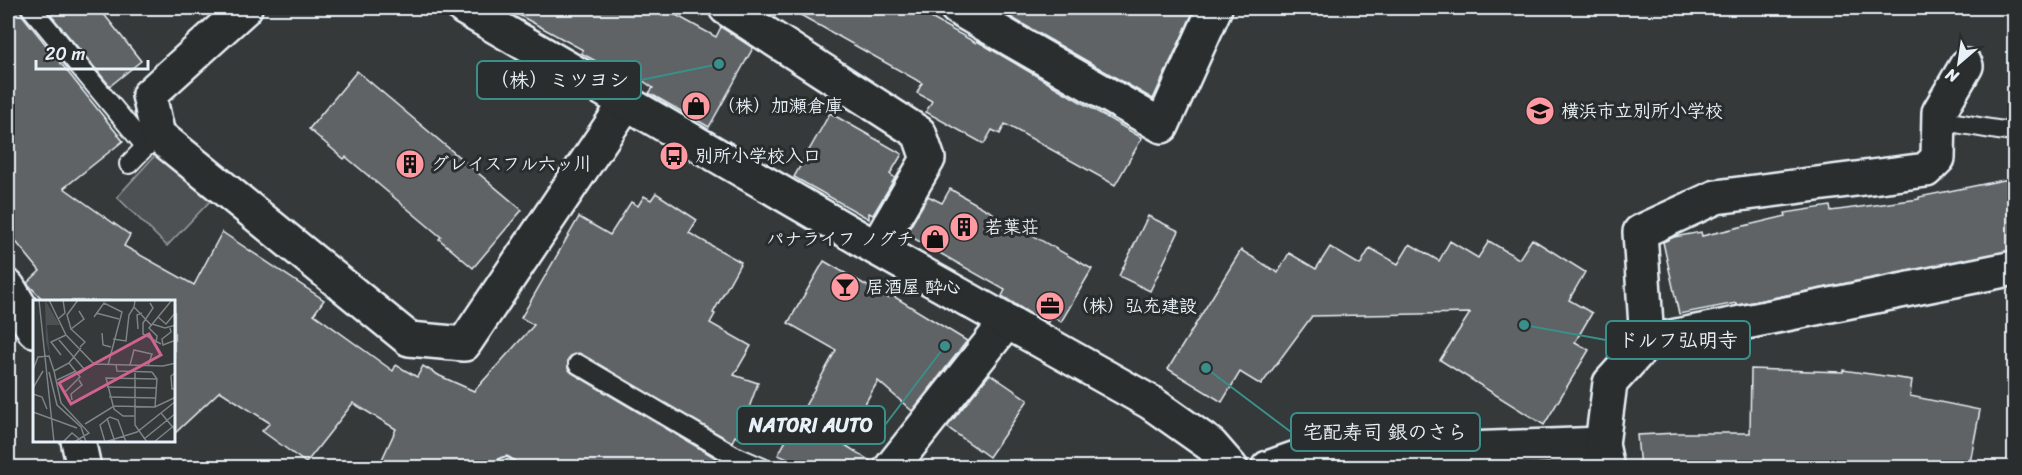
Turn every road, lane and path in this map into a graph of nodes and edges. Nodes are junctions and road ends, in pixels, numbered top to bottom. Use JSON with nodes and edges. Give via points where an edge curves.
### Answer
{"nodes":[{"id":1,"x":31,"y":8,"type":"edge"},
{"id":2,"x":245,"y":8,"type":"edge"},
{"id":3,"x":464,"y":8,"type":"edge"},
{"id":4,"x":726,"y":8,"type":"edge"},
{"id":5,"x":957,"y":8,"type":"edge"},
{"id":6,"x":1215,"y":8,"type":"edge"},
{"id":7,"x":1966,"y":66,"type":"dead end"},
{"id":8,"x":626,"y":103,"type":"junction"},
{"id":9,"x":1939,"y":121,"type":"junction"},
{"id":10,"x":2014,"y":132,"type":"edge"},
{"id":11,"x":152,"y":141,"type":"junction"},
{"id":12,"x":129,"y":164,"type":"dead end"},
{"id":13,"x":876,"y":248,"type":"junction"},
{"id":14,"x":2014,"y":268,"type":"edge"},
{"id":15,"x":8,"y":287,"type":"edge"},
{"id":16,"x":1006,"y":323,"type":"junction"},
{"id":17,"x":33,"y":328,"type":"edge"},
{"id":18,"x":1647,"y":342,"type":"junction"},
{"id":19,"x":579,"y":364,"type":"dead end"},
{"id":20,"x":78,"y":442,"type":"edge"},
{"id":21,"x":1604,"y":456,"type":"edge"},
{"id":22,"x":1453,"y":458,"type":"edge"},
{"id":23,"x":84,"y":468,"type":"edge"},
{"id":24,"x":763,"y":468,"type":"edge"},
{"id":25,"x":891,"y":468,"type":"edge"},
{"id":26,"x":1231,"y":468,"type":"edge"},
{"id":27,"x":1268,"y":468,"type":"edge"}],
"edges":[{"from":1,"to":11,"type":"lane"},
{"from":2,"to":11,"type":"street","via":[[149,95]]},
{"from":3,"to":8,"type":"street"},
{"from":4,"to":13,"type":"street","via":[[919,133],[928,159]]},
{"from":5,"to":6,"type":"street","via":[[1162,126]]},
{"from":7,"to":9,"type":"street","via":[[1939,112]]},
{"from":8,"to":11,"type":"street","via":[[464,344],[409,339]]},
{"from":8,"to":13,"type":"street"},
{"from":9,"to":10,"type":"lane"},
{"from":9,"to":18,"type":"street","via":[[1938,158],[1926,170],[1716,197],[1640,232]]},
{"from":11,"to":12,"type":"lane"},
{"from":13,"to":16,"type":"street"},
{"from":14,"to":18,"type":"street"},
{"from":15,"to":17,"type":"street"},
{"from":16,"to":25,"type":"street"},
{"from":16,"to":26,"type":"street","via":[[1150,402],[1211,445]]},
{"from":18,"to":21,"type":"street","via":[[1610,383]]},
{"from":19,"to":24,"type":"lane","via":[[733,456]]},
{"from":20,"to":23,"type":"street"},
{"from":21,"to":22,"type":"street"},
{"from":22,"to":27,"type":"street","via":[[1305,455]]}]}
